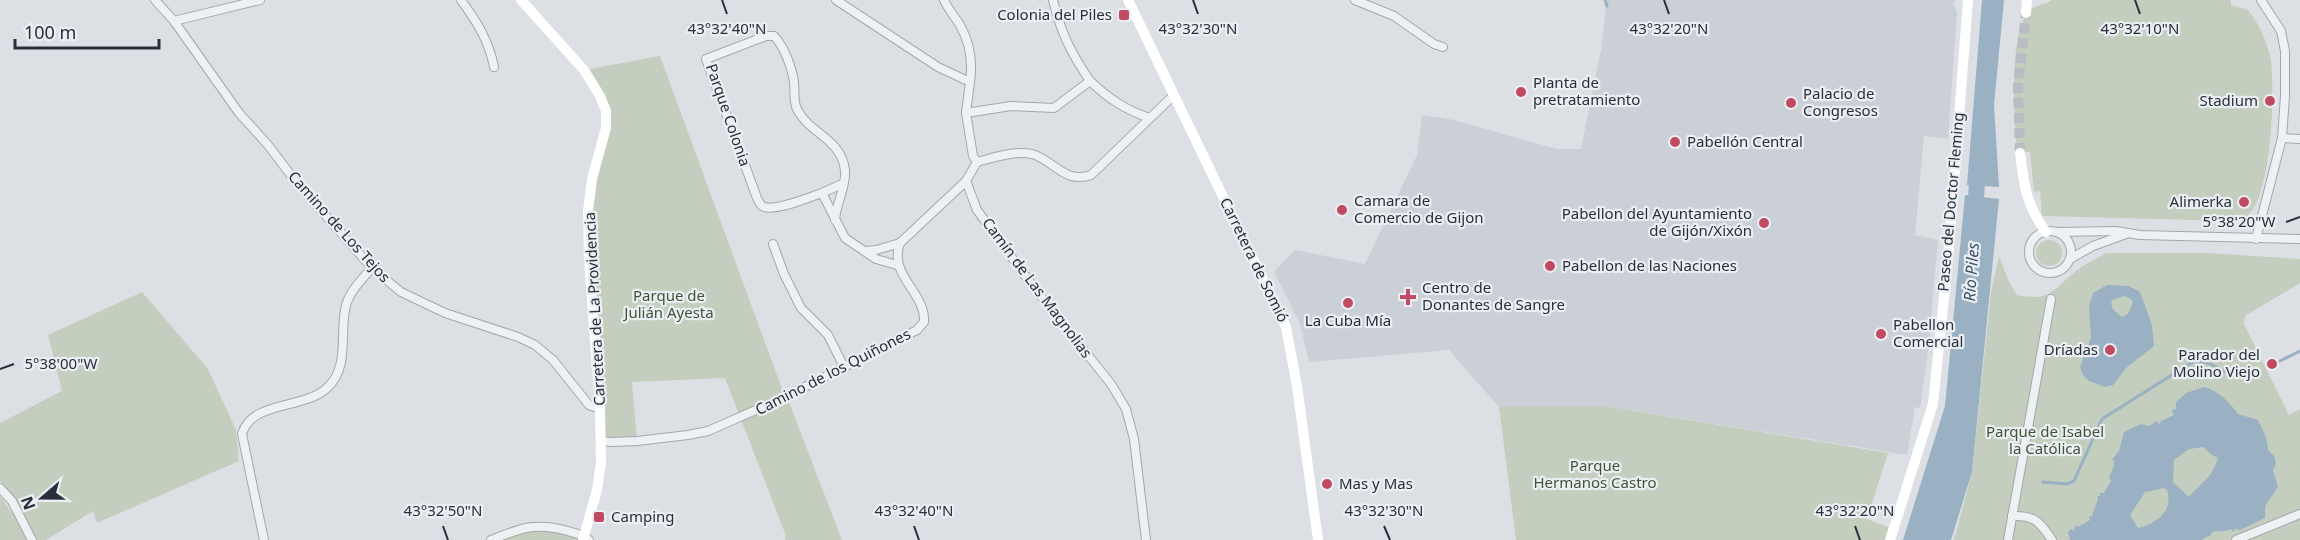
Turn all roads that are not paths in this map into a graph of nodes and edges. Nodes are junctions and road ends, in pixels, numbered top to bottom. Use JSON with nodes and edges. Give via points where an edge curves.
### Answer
{"nodes":[{"id":1,"x":155,"y":0,"type":"edge"},
{"id":2,"x":260,"y":0,"type":"edge"},
{"id":3,"x":462,"y":0,"type":"edge"},
{"id":4,"x":521,"y":0,"type":"edge"},
{"id":5,"x":836,"y":0,"type":"edge"},
{"id":6,"x":944,"y":0,"type":"edge"},
{"id":7,"x":1053,"y":0,"type":"edge"},
{"id":8,"x":1128,"y":0,"type":"edge"},
{"id":9,"x":1355,"y":0,"type":"edge"},
{"id":10,"x":1968,"y":0,"type":"edge"},
{"id":11,"x":2026,"y":0,"type":"edge"},
{"id":12,"x":2261,"y":0,"type":"edge"},
{"id":13,"x":2026,"y":13,"type":"tunnel mouth"},
{"id":14,"x":174,"y":21,"type":"junction"},
{"id":15,"x":1443,"y":47,"type":"dead end"},
{"id":16,"x":494,"y":67,"type":"dead end"},
{"id":17,"x":1090,"y":81,"type":"junction"},
{"id":18,"x":970,"y":82,"type":"junction"},
{"id":19,"x":1174,"y":95,"type":"junction"},
{"id":20,"x":966,"y":114,"type":"junction"},
{"id":21,"x":1150,"y":118,"type":"junction"},
{"id":22,"x":2282,"y":138,"type":"junction"},
{"id":23,"x":2300,"y":139,"type":"edge"},
{"id":24,"x":2020,"y":153,"type":"tunnel mouth"},
{"id":25,"x":976,"y":162,"type":"junction"},
{"id":26,"x":966,"y":181,"type":"junction"},
{"id":27,"x":842,"y":184,"type":"junction"},
{"id":28,"x":822,"y":193,"type":"junction"},
{"id":29,"x":836,"y":220,"type":"junction"},
{"id":30,"x":2051,"y":232,"type":"junction"},
{"id":31,"x":2126,"y":234,"type":"junction"},
{"id":32,"x":2256,"y":238,"type":"junction"},
{"id":33,"x":2300,"y":239,"type":"edge"},
{"id":34,"x":900,"y":243,"type":"junction"},
{"id":35,"x":774,"y":244,"type":"dead end"},
{"id":36,"x":865,"y":251,"type":"junction"},
{"id":37,"x":2070,"y":259,"type":"junction"},
{"id":38,"x":897,"y":265,"type":"junction"},
{"id":39,"x":372,"y":268,"type":"junction"},
{"id":40,"x":2051,"y":299,"type":"dead end"},
{"id":41,"x":844,"y":367,"type":"junction"},
{"id":42,"x":600,"y":409,"type":"junction"},
{"id":43,"x":602,"y":441,"type":"junction"},
{"id":44,"x":0,"y":488,"type":"edge"},
{"id":45,"x":2300,"y":514,"type":"edge"},
{"id":46,"x":2013,"y":516,"type":"junction"},
{"id":47,"x":585,"y":538,"type":"edge"},
{"id":48,"x":2238,"y":539,"type":"edge"},
{"id":49,"x":32,"y":540,"type":"edge"},
{"id":50,"x":264,"y":540,"type":"edge"},
{"id":51,"x":491,"y":540,"type":"edge"},
{"id":52,"x":1146,"y":540,"type":"edge"},
{"id":53,"x":1318,"y":540,"type":"edge"},
{"id":54,"x":1890,"y":540,"type":"edge"},
{"id":55,"x":2008,"y":540,"type":"edge"},
{"id":56,"x":2052,"y":540,"type":"edge"}],
"edges":[{"from":1,"to":14,"type":"street","name":"Camino de Los Tejos"},
{"from":2,"to":14,"type":"street"},
{"from":3,"to":16,"type":"street","via":[[482,30]]},
{"from":4,"to":42,"type":"street","name":"Carretera de La Providencia","via":[[584,70],[606,111],[606,128],[588,211]]},
{"from":5,"to":18,"type":"street","via":[[938,67]]},
{"from":6,"to":18,"type":"street","via":[[968,44],[973,65]]},
{"from":7,"to":17,"type":"street","via":[[1067,45]]},
{"from":8,"to":19,"type":"street","name":"Carretera de Somió"},
{"from":9,"to":15,"type":"street","via":[[1394,16]]},
{"from":10,"to":54,"type":"street","name":"Paseo del Doctor Fleming","via":[[1933,404]]},
{"from":11,"to":13,"type":"street"},
{"from":12,"to":22,"type":"street","via":[[2281,31],[2285,51]]},
{"from":14,"to":39,"type":"street","name":"Camino de Los Tejos","via":[[239,113]]},
{"from":17,"to":20,"type":"street","via":[[1054,108],[1011,106]]},
{"from":17,"to":21,"type":"street","via":[[1129,111]]},
{"from":18,"to":20,"type":"street"},
{"from":19,"to":21,"type":"street"},
{"from":19,"to":53,"type":"street","name":"Carretera de Somió","via":[[1286,327]]},
{"from":20,"to":25,"type":"street"},
{"from":21,"to":25,"type":"street","via":[[1091,175],[1080,179],[1033,154]]},
{"from":22,"to":23,"type":"street"},
{"from":22,"to":32,"type":"street"},
{"from":24,"to":30,"type":"street","via":[[2033,215]]},
{"from":25,"to":26,"type":"street"},
{"from":26,"to":34,"type":"street"},
{"from":26,"to":52,"type":"street","name":"Camín de Las Magnolias","via":[[978,210],[1126,409],[1134,439]]},
{"from":27,"to":28,"type":"street","name":"Parque Colonia"},
{"from":27,"to":28,"type":"street","name":"Parque Colonia","via":[[846,172],[841,155],[797,108],[794,80],[774,36],[706,59],[762,206],[770,209]]},
{"from":27,"to":29,"type":"street","name":"Parque Colonia"},
{"from":28,"to":29,"type":"street"},
{"from":29,"to":36,"type":"street","via":[[845,238]]},
{"from":30,"to":31,"type":"street"},
{"from":30,"to":37,"type":"street","via":[[2069,243]]},
{"from":30,"to":37,"type":"street","via":[[2036,237],[2030,246],[2029,257],[2034,266],[2054,273]]},
{"from":31,"to":32,"type":"street"},
{"from":31,"to":37,"type":"street"},
{"from":32,"to":33,"type":"street"},
{"from":34,"to":36,"type":"street"},
{"from":34,"to":38,"type":"street"},
{"from":35,"to":41,"type":"street","via":[[801,308],[828,335]]},
{"from":36,"to":38,"type":"street"},
{"from":38,"to":41,"type":"street","name":"Camino de los Quiñones","via":[[925,315],[924,322],[917,330]]},
{"from":39,"to":42,"type":"street","name":"Camino de Los Tejos","via":[[400,292],[445,313],[535,345],[553,360],[589,405]]},
{"from":39,"to":50,"type":"street","via":[[354,288],[345,308],[338,376],[315,397],[258,414],[245,424],[242,434]]},
{"from":40,"to":46,"type":"street"},
{"from":41,"to":43,"type":"street","name":"Camino de los Quiñones","via":[[708,431],[637,441]]},
{"from":42,"to":43,"type":"street","name":"Carretera de La Providencia"},
{"from":43,"to":47,"type":"street","name":"Carretera de La Providencia","via":[[602,462]]},
{"from":44,"to":49,"type":"street","via":[[12,501]]},
{"from":45,"to":48,"type":"street"},
{"from":46,"to":55,"type":"street"},
{"from":46,"to":56,"type":"street","via":[[2027,515],[2042,524]]},
{"from":47,"to":51,"type":"street","via":[[552,526],[525,526]]}]}
